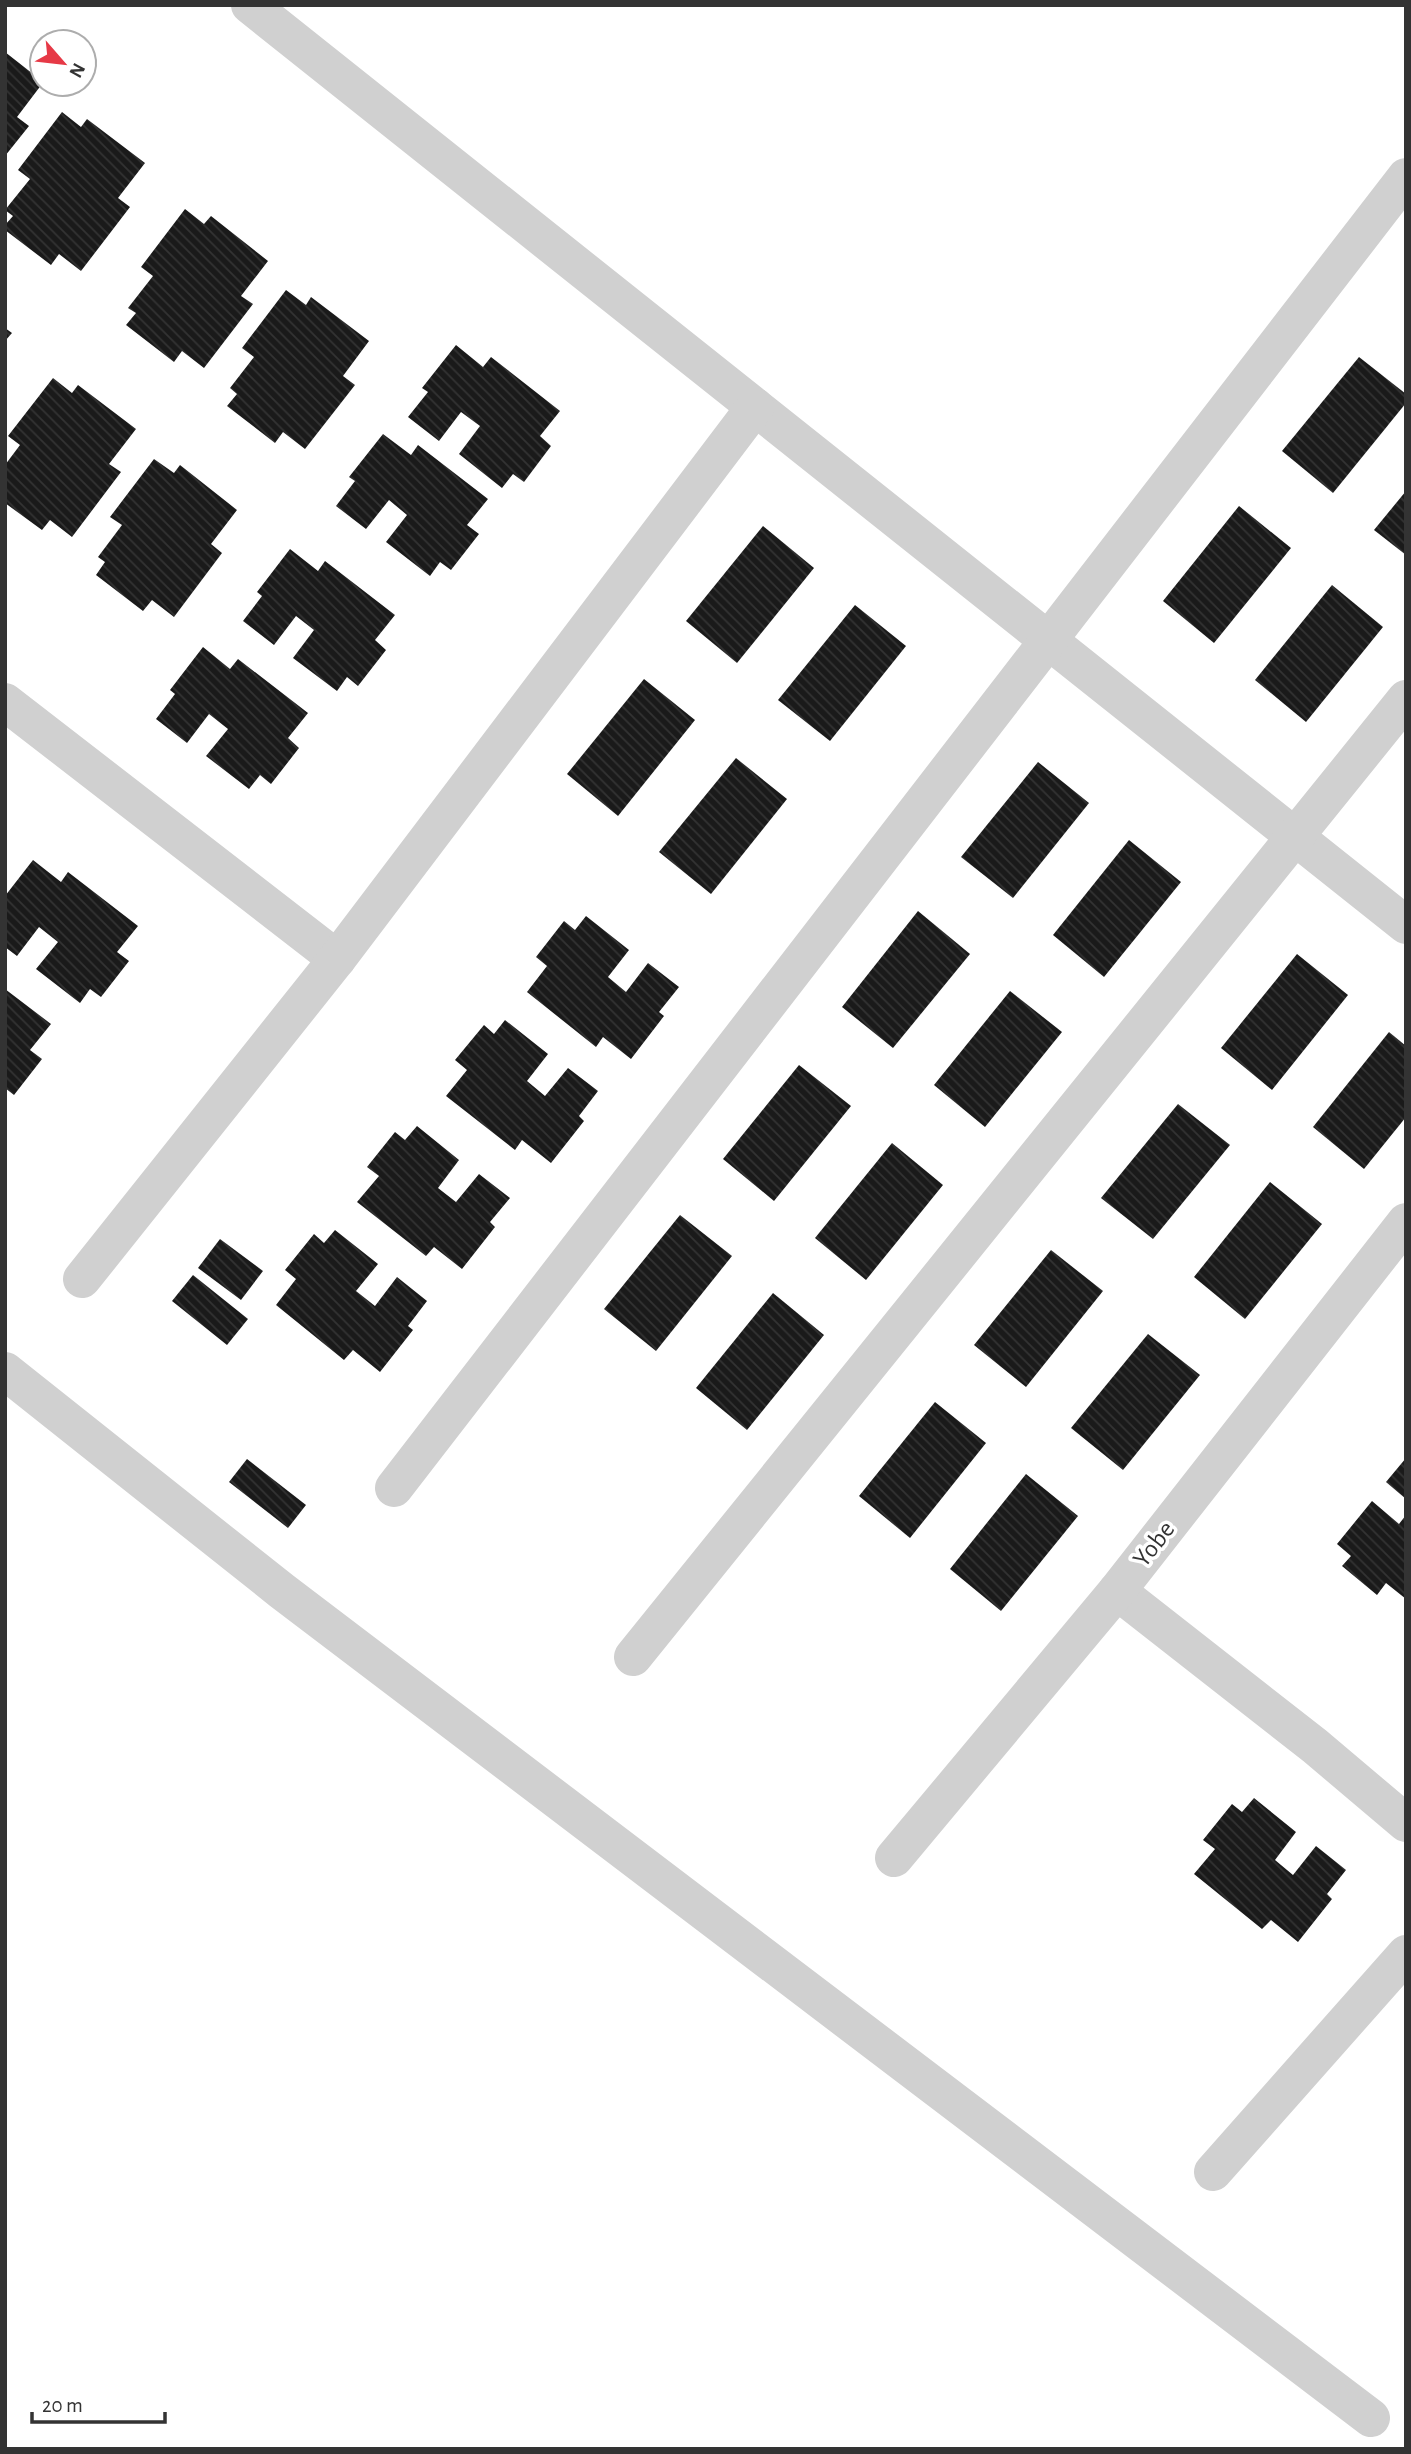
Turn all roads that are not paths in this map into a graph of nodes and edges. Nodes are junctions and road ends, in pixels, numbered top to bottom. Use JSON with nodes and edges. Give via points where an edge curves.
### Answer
{"nodes":[{"id":1,"x":250,"y":5,"type":"edge"},
{"id":2,"x":1406,"y":177,"type":"edge"},
{"id":3,"x":755,"y":407,"type":"junction"},
{"id":4,"x":1048,"y":640,"type":"junction"},
{"id":5,"x":1406,"y":699,"type":"edge"},
{"id":6,"x":5,"y":702,"type":"edge"},
{"id":7,"x":1296,"y":837,"type":"junction"},
{"id":8,"x":1406,"y":925,"type":"edge"},
{"id":9,"x":337,"y":959,"type":"junction"},
{"id":10,"x":1406,"y":1222,"type":"edge"},
{"id":11,"x":82,"y":1279,"type":"dead end"},
{"id":12,"x":5,"y":1371,"type":"edge"},
{"id":13,"x":394,"y":1488,"type":"dead end"},
{"id":14,"x":1117,"y":1591,"type":"junction"},
{"id":15,"x":633,"y":1657,"type":"dead end"},
{"id":16,"x":1406,"y":1823,"type":"edge"},
{"id":17,"x":894,"y":1858,"type":"dead end"},
{"id":18,"x":1406,"y":1954,"type":"edge"},
{"id":19,"x":1213,"y":2172,"type":"dead end"},
{"id":20,"x":1371,"y":2418,"type":"dead end"}],
"edges":[{"from":1,"to":3,"type":"street"},
{"from":2,"to":4,"type":"street"},
{"from":3,"to":4,"type":"street"},
{"from":3,"to":9,"type":"street"},
{"from":4,"to":7,"type":"street"},
{"from":4,"to":13,"type":"street"},
{"from":5,"to":7,"type":"street"},
{"from":6,"to":9,"type":"street"},
{"from":7,"to":8,"type":"street"},
{"from":7,"to":15,"type":"street"},
{"from":9,"to":11,"type":"street"},
{"from":10,"to":14,"type":"street","name":"Yobe"},
{"from":12,"to":20,"type":"street","via":[[282,1591]]},
{"from":14,"to":16,"type":"street","via":[[1315,1745]]},
{"from":14,"to":17,"type":"street","name":"Yobe"},
{"from":18,"to":19,"type":"street"}]}
